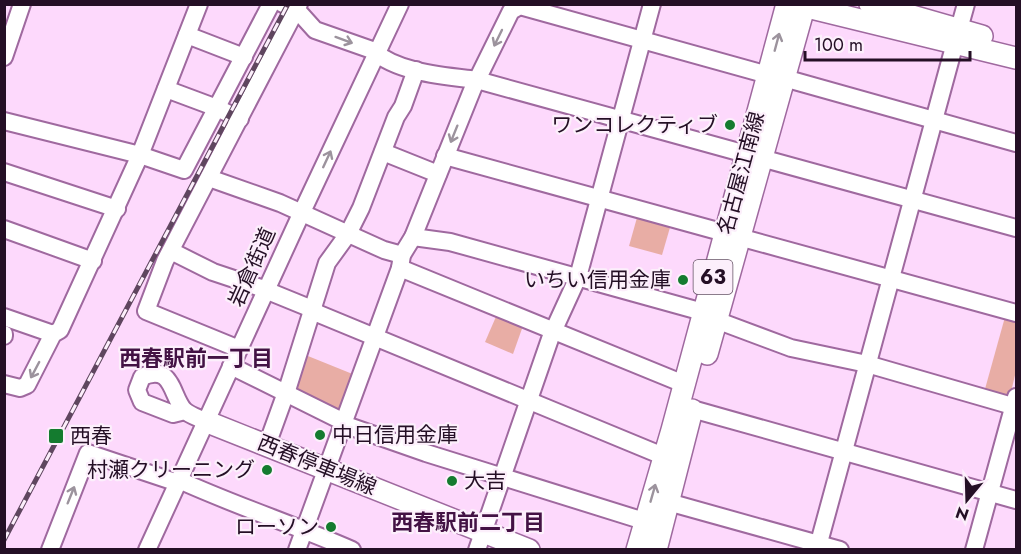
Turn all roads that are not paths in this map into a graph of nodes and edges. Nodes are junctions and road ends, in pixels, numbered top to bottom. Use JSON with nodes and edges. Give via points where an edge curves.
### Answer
{"nodes":[{"id":1,"x":22,"y":4,"type":"edge"},
{"id":2,"x":198,"y":4,"type":"edge"},
{"id":3,"x":271,"y":4,"type":"edge"},
{"id":4,"x":400,"y":4,"type":"edge"},
{"id":5,"x":652,"y":4,"type":"edge"},
{"id":6,"x":870,"y":4,"type":"edge"},
{"id":7,"x":966,"y":4,"type":"edge"},
{"id":8,"x":798,"y":5,"type":"edge"},
{"id":9,"x":293,"y":6,"type":"edge"},
{"id":10,"x":528,"y":6,"type":"edge"},
{"id":11,"x":9,"y":28,"type":"edge"},
{"id":12,"x":187,"y":35,"type":"junction"},
{"id":13,"x":957,"y":36,"type":"junction"},
{"id":14,"x":642,"y":41,"type":"junction"},
{"id":15,"x":1017,"y":45,"type":"edge"},
{"id":16,"x":376,"y":54,"type":"junction"},
{"id":17,"x":4,"y":57,"type":"edge"},
{"id":18,"x":244,"y":57,"type":"junction"},
{"id":19,"x":1017,"y":58,"type":"edge"},
{"id":20,"x":416,"y":70,"type":"junction"},
{"id":21,"x":776,"y":76,"type":"junction"},
{"id":22,"x":477,"y":80,"type":"junction"},
{"id":23,"x":166,"y":89,"type":"junction"},
{"id":24,"x":217,"y":108,"type":"junction"},
{"id":25,"x":240,"y":119,"type":"junction"},
{"id":26,"x":620,"y":120,"type":"junction"},
{"id":27,"x":935,"y":120,"type":"junction"},
{"id":28,"x":4,"y":121,"type":"edge"},
{"id":29,"x":1017,"y":142,"type":"edge"},
{"id":30,"x":383,"y":152,"type":"junction"},
{"id":31,"x":140,"y":155,"type":"junction"},
{"id":32,"x":445,"y":156,"type":"junction"},
{"id":33,"x":754,"y":156,"type":"junction"},
{"id":34,"x":4,"y":172,"type":"edge"},
{"id":35,"x":438,"y":174,"type":"junction"},
{"id":36,"x":209,"y":178,"type":"junction"},
{"id":37,"x":600,"y":198,"type":"junction"},
{"id":38,"x":914,"y":199,"type":"junction"},
{"id":39,"x":117,"y":209,"type":"junction"},
{"id":40,"x":302,"y":212,"type":"junction"},
{"id":41,"x":1017,"y":228,"type":"edge"},
{"id":42,"x":4,"y":230,"type":"edge"},
{"id":43,"x":348,"y":234,"type":"junction"},
{"id":44,"x":732,"y":235,"type":"junction"},
{"id":45,"x":412,"y":237,"type":"junction"},
{"id":46,"x":171,"y":251,"type":"junction"},
{"id":47,"x":93,"y":261,"type":"junction"},
{"id":48,"x":401,"y":261,"type":"junction"},
{"id":49,"x":578,"y":277,"type":"junction"},
{"id":50,"x":891,"y":279,"type":"junction"},
{"id":51,"x":267,"y":291,"type":"junction"},
{"id":52,"x":312,"y":309,"type":"junction"},
{"id":53,"x":1017,"y":313,"type":"edge"},
{"id":54,"x":710,"y":316,"type":"junction"},
{"id":55,"x":11,"y":319,"type":"edge"},
{"id":56,"x":554,"y":331,"type":"junction"},
{"id":57,"x":53,"y":334,"type":"junction"},
{"id":58,"x":5,"y":335,"type":"edge"},
{"id":59,"x":375,"y":337,"type":"junction"},
{"id":60,"x":239,"y":349,"type":"junction"},
{"id":61,"x":867,"y":364,"type":"junction"},
{"id":62,"x":231,"y":366,"type":"junction"},
{"id":63,"x":4,"y":384,"type":"edge"},
{"id":64,"x":684,"y":384,"type":"junction"},
{"id":65,"x":286,"y":393,"type":"junction"},
{"id":66,"x":529,"y":400,"type":"junction"},
{"id":67,"x":1016,"y":404,"type":"edge"},
{"id":68,"x":692,"y":409,"type":"junction"},
{"id":69,"x":185,"y":411,"type":"dead end"},
{"id":70,"x":205,"y":421,"type":"junction"},
{"id":71,"x":343,"y":423,"type":"junction"},
{"id":72,"x":267,"y":445,"type":"junction"},
{"id":73,"x":844,"y":452,"type":"junction"},
{"id":74,"x":663,"y":456,"type":"junction"},
{"id":75,"x":326,"y":468,"type":"junction"},
{"id":76,"x":502,"y":477,"type":"junction"},
{"id":77,"x":179,"y":482,"type":"junction"},
{"id":78,"x":990,"y":492,"type":"junction"},
{"id":79,"x":1017,"y":500,"type":"edge"},
{"id":80,"x":668,"y":502,"type":"junction"},
{"id":81,"x":644,"y":521,"type":"junction"},
{"id":82,"x":305,"y":529,"type":"junction"},
{"id":83,"x":480,"y":540,"type":"edge"},
{"id":84,"x":818,"y":547,"type":"edge"},
{"id":85,"x":50,"y":549,"type":"edge"},
{"id":86,"x":147,"y":549,"type":"edge"},
{"id":87,"x":297,"y":549,"type":"edge"},
{"id":88,"x":352,"y":549,"type":"edge"},
{"id":89,"x":529,"y":549,"type":"edge"},
{"id":90,"x":637,"y":549,"type":"edge"},
{"id":91,"x":656,"y":549,"type":"edge"},
{"id":92,"x":840,"y":549,"type":"edge"},
{"id":93,"x":974,"y":549,"type":"edge"}],
"edges":[{"from":1,"to":11,"type":"street"},
{"from":2,"to":12,"type":"street"},
{"from":3,"to":18,"type":"street"},
{"from":4,"to":16,"type":"street","name":"岩倉街道"},
{"from":5,"to":14,"type":"street"},
{"from":6,"to":13,"type":"main road"},
{"from":7,"to":13,"type":"street"},
{"from":8,"to":13,"type":"main road"},
{"from":8,"to":21,"type":"main road","name":"名古屋江南線","number":"63"},
{"from":9,"to":16,"type":"street","one_way":true,"via":[[315,30]]},
{"from":9,"to":25,"type":"street"},
{"from":10,"to":14,"type":"street"},
{"from":10,"to":22,"type":"street","one_way":true,"via":[[511,12]]},
{"from":11,"to":17,"type":"street"},
{"from":12,"to":18,"type":"street"},
{"from":12,"to":23,"type":"street"},
{"from":13,"to":15,"type":"main road"},
{"from":13,"to":19,"type":"main road"},
{"from":13,"to":27,"type":"street"},
{"from":14,"to":21,"type":"street"},
{"from":14,"to":26,"type":"street"},
{"from":16,"to":20,"type":"street"},
{"from":40,"to":16,"type":"street","name":"岩倉街道","one_way":true},
{"from":18,"to":24,"type":"street"},
{"from":20,"to":22,"type":"street"},
{"from":20,"to":30,"type":"street"},
{"from":21,"to":27,"type":"street"},
{"from":21,"to":33,"type":"main road","name":"名古屋江南線","number":"63"},
{"from":22,"to":26,"type":"street"},
{"from":22,"to":32,"type":"street","one_way":true},
{"from":23,"to":24,"type":"street"},
{"from":23,"to":31,"type":"street"},
{"from":24,"to":25,"type":"street"},
{"from":24,"to":31,"type":"street","via":[[184,170]]},
{"from":25,"to":36,"type":"street"},
{"from":26,"to":33,"type":"street"},
{"from":26,"to":37,"type":"street"},
{"from":27,"to":29,"type":"street"},
{"from":27,"to":38,"type":"street"},
{"from":28,"to":31,"type":"street"},
{"from":30,"to":35,"type":"street"},
{"from":30,"to":43,"type":"street"},
{"from":31,"to":39,"type":"street"},
{"from":32,"to":35,"type":"street"},
{"from":32,"to":37,"type":"street"},
{"from":33,"to":38,"type":"street"},
{"from":33,"to":44,"type":"main road","name":"名古屋江南線","number":"63"},
{"from":34,"to":39,"type":"street"},
{"from":35,"to":45,"type":"street"},
{"from":36,"to":40,"type":"street"},
{"from":36,"to":46,"type":"street"},
{"from":37,"to":44,"type":"street"},
{"from":37,"to":49,"type":"street"},
{"from":38,"to":41,"type":"street"},
{"from":38,"to":50,"type":"street"},
{"from":39,"to":47,"type":"street"},
{"from":40,"to":43,"type":"street"},
{"from":40,"to":51,"type":"street","name":"岩倉街道"},
{"from":42,"to":47,"type":"street"},
{"from":43,"to":48,"type":"street"},
{"from":43,"to":52,"type":"street","via":[[327,263]]},
{"from":44,"to":50,"type":"street"},
{"from":44,"to":54,"type":"main road","name":"名古屋江南線","number":"63"},
{"from":45,"to":48,"type":"street"},
{"from":45,"to":49,"type":"street","via":[[450,242]]},
{"from":46,"to":51,"type":"street","via":[[213,272]]},
{"from":46,"to":60,"type":"street","via":[[146,311]]},
{"from":47,"to":57,"type":"street","via":[[60,330]]},
{"from":48,"to":56,"type":"street"},
{"from":48,"to":59,"type":"street"},
{"from":49,"to":54,"type":"street"},
{"from":49,"to":56,"type":"street"},
{"from":50,"to":53,"type":"street"},
{"from":50,"to":61,"type":"street"},
{"from":51,"to":52,"type":"street"},
{"from":51,"to":60,"type":"street","name":"岩倉街道"},
{"from":52,"to":59,"type":"street"},
{"from":52,"to":65,"type":"street"},
{"from":54,"to":61,"type":"street","via":[[791,348]]},
{"from":54,"to":64,"type":"main road","name":"名古屋江南線","number":"63"},
{"from":54,"to":68,"type":"main road","name":"名古屋江南線","number":"63"},
{"from":55,"to":57,"type":"street"},
{"from":55,"to":58,"type":"street"},
{"from":56,"to":64,"type":"street"},
{"from":56,"to":66,"type":"street"},
{"from":57,"to":63,"type":"street","one_way":true,"via":[[27,385],[20,388]]},
{"from":59,"to":66,"type":"street"},
{"from":59,"to":71,"type":"street"},
{"from":60,"to":62,"type":"street","name":"岩倉街道"},
{"from":61,"to":67,"type":"street"},
{"from":61,"to":73,"type":"street"},
{"from":62,"to":65,"type":"street"},
{"from":62,"to":70,"type":"street","name":"岩倉街道"},
{"from":64,"to":74,"type":"main road","name":"名古屋江南線","number":"63"},
{"from":65,"to":71,"type":"street"},
{"from":65,"to":72,"type":"street"},
{"from":66,"to":74,"type":"street"},
{"from":66,"to":76,"type":"street"},
{"from":67,"to":78,"type":"street"},
{"from":68,"to":73,"type":"street"},
{"from":68,"to":80,"type":"main road","name":"名古屋江南線","number":"63"},
{"from":69,"to":70,"type":"street"},
{"from":70,"to":72,"type":"main road","name":"西春停車場線"},
{"from":70,"to":77,"type":"street","name":"岩倉街道"},
{"from":71,"to":75,"type":"street"},
{"from":71,"to":76,"type":"street"},
{"from":72,"to":75,"type":"main road","name":"西春停車場線"},
{"from":73,"to":78,"type":"street"},
{"from":73,"to":84,"type":"street"},
{"from":81,"to":74,"type":"main road","name":"名古屋江南線","number":"63","one_way":true},
{"from":75,"to":82,"type":"street"},
{"from":75,"to":83,"type":"main road","name":"西春停車場線"},
{"from":76,"to":81,"type":"street"},
{"from":76,"to":83,"type":"street"},
{"from":77,"to":82,"type":"street"},
{"from":85,"to":77,"type":"street","one_way":true,"via":[[88,453]]},
{"from":77,"to":86,"type":"street","name":"岩倉街道"},
{"from":78,"to":79,"type":"street"},
{"from":78,"to":93,"type":"street"},
{"from":80,"to":84,"type":"street"},
{"from":80,"to":91,"type":"main road","name":"名古屋江南線","number":"63"},
{"from":81,"to":90,"type":"main road","name":"名古屋江南線","number":"63"},
{"from":82,"to":87,"type":"street"},
{"from":82,"to":88,"type":"street"},
{"from":83,"to":89,"type":"main road","name":"西春停車場線"},
{"from":84,"to":92,"type":"street"}]}
